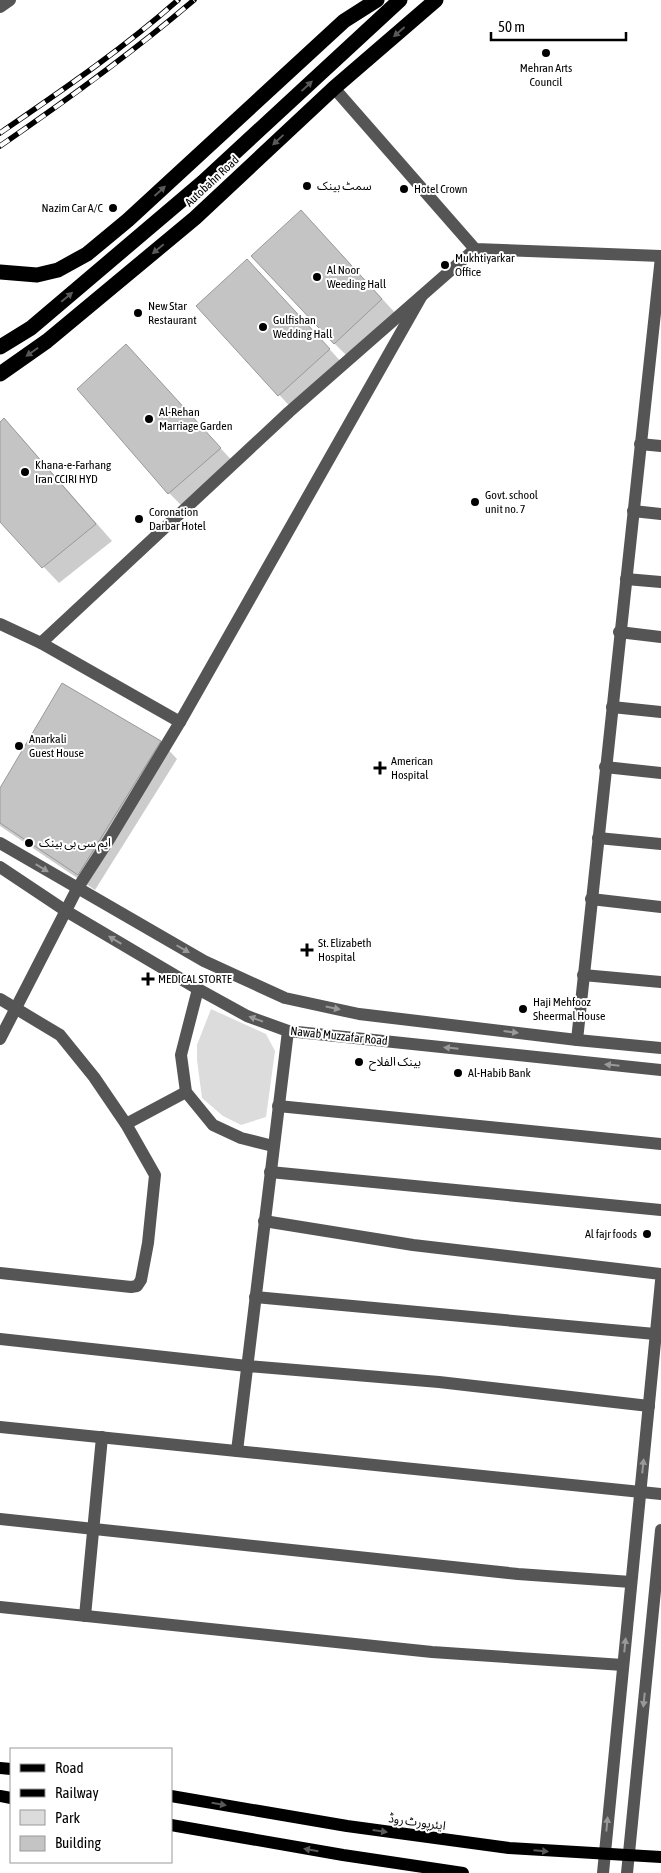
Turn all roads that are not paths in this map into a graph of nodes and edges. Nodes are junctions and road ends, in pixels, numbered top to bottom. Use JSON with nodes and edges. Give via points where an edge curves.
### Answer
{"nodes":[{"id":1,"x":10,"y":0,"type":"edge"},
{"id":2,"x":377,"y":0,"type":"edge"},
{"id":3,"x":400,"y":0,"type":"edge"},
{"id":4,"x":436,"y":0,"type":"edge"},
{"id":5,"x":0,"y":8,"type":"edge"},
{"id":6,"x":334,"y":88,"type":"junction"},
{"id":7,"x":475,"y":250,"type":"junction"},
{"id":8,"x":661,"y":256,"type":"edge"},
{"id":9,"x":0,"y":272,"type":"edge"},
{"id":10,"x":421,"y":297,"type":"junction"},
{"id":11,"x":658,"y":318,"type":"edge"},
{"id":12,"x":0,"y":348,"type":"edge"},
{"id":13,"x":0,"y":374,"type":"edge"},
{"id":14,"x":648,"y":379,"type":"junction"},
{"id":15,"x":661,"y":380,"type":"edge"},
{"id":16,"x":640,"y":444,"type":"junction"},
{"id":17,"x":661,"y":446,"type":"edge"},
{"id":18,"x":633,"y":511,"type":"junction"},
{"id":19,"x":661,"y":514,"type":"edge"},
{"id":20,"x":626,"y":578,"type":"junction"},
{"id":21,"x":661,"y":582,"type":"edge"},
{"id":22,"x":0,"y":624,"type":"edge"},
{"id":23,"x":620,"y":632,"type":"junction"},
{"id":24,"x":661,"y":637,"type":"edge"},
{"id":25,"x":41,"y":643,"type":"junction"},
{"id":26,"x":612,"y":707,"type":"junction"},
{"id":27,"x":661,"y":712,"type":"edge"},
{"id":28,"x":180,"y":722,"type":"junction"},
{"id":29,"x":606,"y":767,"type":"junction"},
{"id":30,"x":661,"y":773,"type":"edge"},
{"id":31,"x":598,"y":838,"type":"junction"},
{"id":32,"x":0,"y":843,"type":"edge"},
{"id":33,"x":661,"y":844,"type":"edge"},
{"id":34,"x":0,"y":867,"type":"edge"},
{"id":35,"x":77,"y":889,"type":"junction"},
{"id":36,"x":591,"y":899,"type":"junction"},
{"id":37,"x":661,"y":907,"type":"edge"},
{"id":38,"x":66,"y":911,"type":"junction"},
{"id":39,"x":584,"y":975,"type":"junction"},
{"id":40,"x":661,"y":982,"type":"edge"},
{"id":41,"x":198,"y":989,"type":"junction"},
{"id":42,"x":0,"y":999,"type":"edge"},
{"id":43,"x":16,"y":1009,"type":"junction"},
{"id":44,"x":288,"y":1031,"type":"junction"},
{"id":45,"x":0,"y":1039,"type":"edge"},
{"id":46,"x":577,"y":1040,"type":"junction"},
{"id":47,"x":661,"y":1048,"type":"edge"},
{"id":48,"x":661,"y":1070,"type":"edge"},
{"id":49,"x":186,"y":1092,"type":"junction"},
{"id":50,"x":278,"y":1106,"type":"junction"},
{"id":51,"x":126,"y":1124,"type":"junction"},
{"id":52,"x":661,"y":1144,"type":"edge"},
{"id":53,"x":273,"y":1146,"type":"junction"},
{"id":54,"x":270,"y":1172,"type":"junction"},
{"id":55,"x":661,"y":1210,"type":"edge"},
{"id":56,"x":264,"y":1221,"type":"junction"},
{"id":57,"x":0,"y":1273,"type":"edge"},
{"id":58,"x":661,"y":1274,"type":"edge"},
{"id":59,"x":661,"y":1281,"type":"edge"},
{"id":60,"x":256,"y":1297,"type":"junction"},
{"id":61,"x":658,"y":1335,"type":"edge"},
{"id":62,"x":0,"y":1339,"type":"edge"},
{"id":63,"x":247,"y":1366,"type":"junction"},
{"id":64,"x":649,"y":1406,"type":"junction"},
{"id":65,"x":0,"y":1427,"type":"edge"},
{"id":66,"x":102,"y":1436,"type":"junction"},
{"id":67,"x":236,"y":1451,"type":"junction"},
{"id":68,"x":640,"y":1492,"type":"junction"},
{"id":69,"x":661,"y":1494,"type":"edge"},
{"id":70,"x":0,"y":1520,"type":"edge"},
{"id":71,"x":93,"y":1529,"type":"junction"},
{"id":72,"x":661,"y":1530,"type":"edge"},
{"id":73,"x":631,"y":1582,"type":"junction"},
{"id":74,"x":0,"y":1607,"type":"edge"},
{"id":75,"x":86,"y":1616,"type":"junction"},
{"id":76,"x":623,"y":1666,"type":"junction"},
{"id":77,"x":172,"y":1796,"type":"edge"},
{"id":78,"x":172,"y":1825,"type":"edge"},
{"id":79,"x":605,"y":1853,"type":"junction"},
{"id":80,"x":629,"y":1855,"type":"junction"},
{"id":81,"x":661,"y":1857,"type":"edge"},
{"id":82,"x":463,"y":1873,"type":"edge"},
{"id":83,"x":603,"y":1873,"type":"edge"},
{"id":84,"x":627,"y":1873,"type":"edge"}],
"edges":[{"from":1,"to":5,"type":"street"},
{"from":9,"to":2,"type":"highway","one_way":true,"via":[[37,275],[58,270],[87,254],[344,21]]},
{"from":12,"to":3,"type":"highway","name":"Autobahn Road","one_way":true,"via":[[31,328],[203,182]]},
{"from":4,"to":6,"type":"highway","name":"Autobahn Road","one_way":true},
{"from":6,"to":7,"type":"street"},
{"from":6,"to":13,"type":"highway","name":"Autobahn Road","one_way":true,"via":[[195,218],[47,342]]},
{"from":7,"to":8,"type":"street"},
{"from":7,"to":10,"type":"street"},
{"from":8,"to":11,"type":"street"},
{"from":10,"to":25,"type":"street","via":[[288,412]]},
{"from":10,"to":28,"type":"street"},
{"from":11,"to":14,"type":"street"},
{"from":14,"to":15,"type":"street"},
{"from":14,"to":16,"type":"street"},
{"from":16,"to":17,"type":"street"},
{"from":16,"to":18,"type":"street"},
{"from":18,"to":19,"type":"street"},
{"from":18,"to":20,"type":"street"},
{"from":20,"to":21,"type":"street"},
{"from":20,"to":23,"type":"street"},
{"from":22,"to":25,"type":"street"},
{"from":23,"to":24,"type":"street"},
{"from":23,"to":26,"type":"street"},
{"from":25,"to":28,"type":"street"},
{"from":26,"to":27,"type":"street"},
{"from":26,"to":29,"type":"street"},
{"from":28,"to":35,"type":"street"},
{"from":29,"to":30,"type":"street"},
{"from":29,"to":31,"type":"street"},
{"from":31,"to":33,"type":"street"},
{"from":31,"to":36,"type":"street"},
{"from":32,"to":35,"type":"street","name":"Nawab Muzzafar Road","one_way":true},
{"from":34,"to":38,"type":"street","name":"Nawab Muzzafar Road"},
{"from":35,"to":38,"type":"street"},
{"from":35,"to":46,"type":"street","name":"Nawab Muzzafar Road","one_way":true,"via":[[204,961],[286,998],[359,1014]]},
{"from":36,"to":37,"type":"street"},
{"from":36,"to":39,"type":"street"},
{"from":41,"to":38,"type":"street","name":"Nawab Muzzafar Road","one_way":true},
{"from":38,"to":43,"type":"street"},
{"from":39,"to":40,"type":"street"},
{"from":39,"to":46,"type":"street"},
{"from":44,"to":41,"type":"street","name":"Nawab Muzzafar Road","one_way":true,"via":[[247,1016]]},
{"from":41,"to":49,"type":"street","via":[[181,1055]]},
{"from":42,"to":43,"type":"street"},
{"from":43,"to":45,"type":"street"},
{"from":43,"to":51,"type":"street","via":[[60,1035]]},
{"from":48,"to":44,"type":"street","name":"Nawab Muzzafar Road","one_way":true},
{"from":44,"to":50,"type":"street"},
{"from":46,"to":47,"type":"street","name":"Nawab Muzzafar Road"},
{"from":49,"to":51,"type":"street"},
{"from":49,"to":53,"type":"street","via":[[213,1125],[240,1138]]},
{"from":50,"to":52,"type":"street"},
{"from":50,"to":53,"type":"street"},
{"from":51,"to":57,"type":"street","via":[[155,1175],[148,1243],[137,1286]]},
{"from":53,"to":54,"type":"street"},
{"from":54,"to":55,"type":"street"},
{"from":54,"to":56,"type":"street"},
{"from":56,"to":58,"type":"street","via":[[413,1245]]},
{"from":56,"to":60,"type":"street"},
{"from":59,"to":61,"type":"street"},
{"from":60,"to":61,"type":"street"},
{"from":60,"to":63,"type":"street"},
{"from":61,"to":64,"type":"street"},
{"from":62,"to":63,"type":"street"},
{"from":63,"to":64,"type":"street","via":[[439,1382]]},
{"from":63,"to":67,"type":"street"},
{"from":68,"to":64,"type":"street","one_way":true},
{"from":65,"to":66,"type":"street"},
{"from":66,"to":67,"type":"street"},
{"from":66,"to":71,"type":"street"},
{"from":67,"to":68,"type":"street"},
{"from":68,"to":69,"type":"street"},
{"from":68,"to":73,"type":"street"},
{"from":70,"to":71,"type":"street"},
{"from":71,"to":73,"type":"street","via":[[518,1574]]},
{"from":71,"to":75,"type":"street"},
{"from":72,"to":80,"type":"street","one_way":true},
{"from":76,"to":73,"type":"street","one_way":true},
{"from":74,"to":75,"type":"street"},
{"from":75,"to":76,"type":"street","via":[[432,1652]]},
{"from":79,"to":76,"type":"street","one_way":true},
{"from":77,"to":79,"type":"main road","name":"ایئرپورٹ روڈ","one_way":true,"via":[[347,1826],[509,1848]]},
{"from":82,"to":78,"type":"main road","one_way":true},
{"from":79,"to":80,"type":"main road","name":"ایئرپورٹ روڈ"},
{"from":79,"to":83,"type":"street"},
{"from":80,"to":81,"type":"main road","name":"ایئرپورٹ روڈ"},
{"from":80,"to":84,"type":"street"}]}
